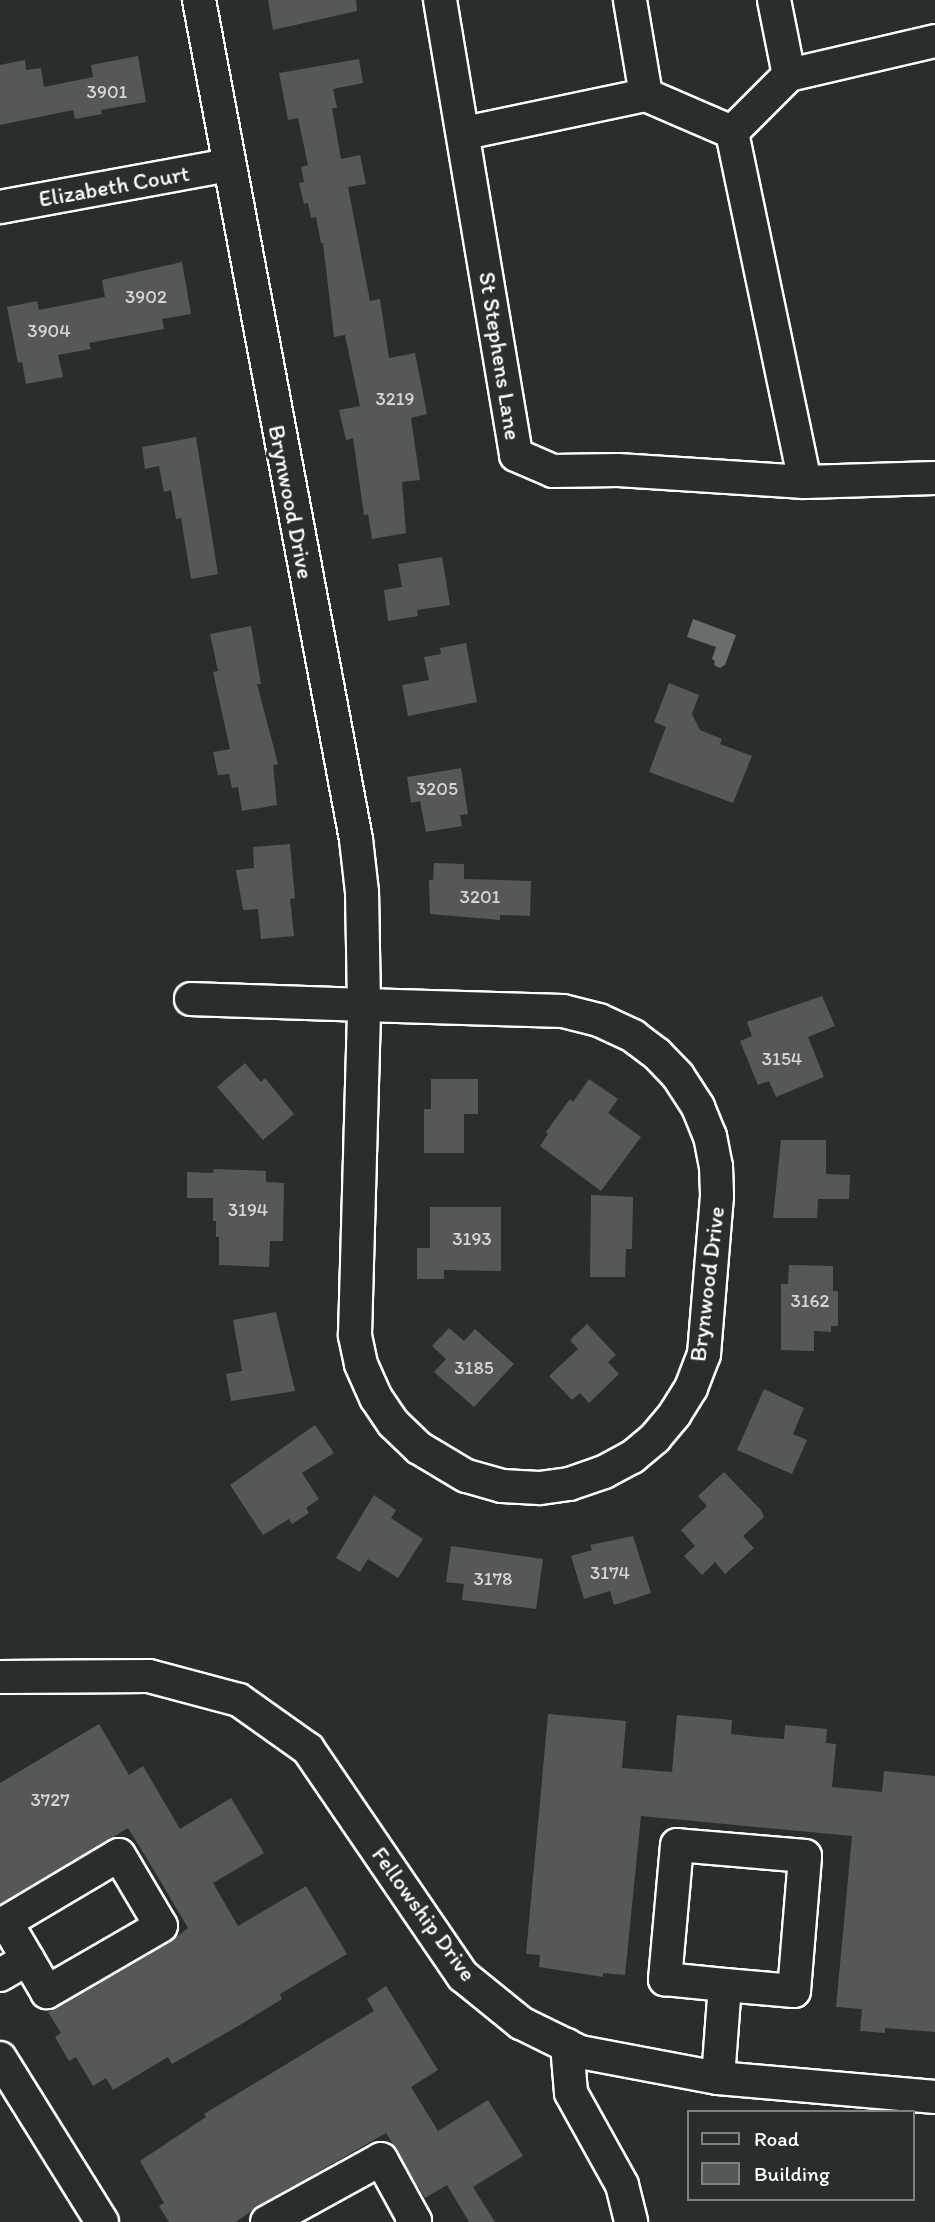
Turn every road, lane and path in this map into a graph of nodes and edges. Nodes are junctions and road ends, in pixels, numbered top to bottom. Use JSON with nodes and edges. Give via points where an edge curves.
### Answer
{"nodes":[{"id":1,"x":199,"y":0,"type":"edge"},
{"id":2,"x":440,"y":0,"type":"edge"},
{"id":3,"x":630,"y":0,"type":"edge"},
{"id":4,"x":774,"y":0,"type":"edge"},
{"id":5,"x":935,"y":41,"type":"edge"},
{"id":6,"x":789,"y":75,"type":"junction"},
{"id":7,"x":646,"y":95,"type":"junction"},
{"id":8,"x":732,"y":132,"type":"junction"},
{"id":9,"x":465,"y":134,"type":"junction"},
{"id":10,"x":229,"y":165,"type":"junction"},
{"id":11,"x":0,"y":207,"type":"edge"},
{"id":12,"x":935,"y":478,"type":"edge"},
{"id":13,"x":805,"y":482,"type":"junction"},
{"id":14,"x":191,"y":999,"type":"dead end"},
{"id":15,"x":364,"y":1005,"type":"junction"},
{"id":16,"x":0,"y":1677,"type":"edge"},
{"id":17,"x":28,"y":1959,"type":"junction"},
{"id":18,"x":0,"y":1975,"type":"edge"},
{"id":19,"x":725,"y":1985,"type":"junction"},
{"id":20,"x":567,"y":2045,"type":"junction"},
{"id":21,"x":0,"y":2058,"type":"edge"},
{"id":22,"x":718,"y":2078,"type":"junction"},
{"id":23,"x":935,"y":2097,"type":"edge"},
{"id":24,"x":102,"y":2222,"type":"edge"},
{"id":25,"x":267,"y":2222,"type":"edge"},
{"id":26,"x":412,"y":2222,"type":"edge"},
{"id":27,"x":631,"y":2222,"type":"edge"}],
"edges":[{"from":1,"to":10,"type":"street","name":"Brynwood Drive"},
{"from":2,"to":9,"type":"street","name":"St Stephens Lane"},
{"from":3,"to":7,"type":"street"},
{"from":4,"to":6,"type":"street"},
{"from":5,"to":6,"type":"street"},
{"from":6,"to":8,"type":"street"},
{"from":7,"to":8,"type":"street"},
{"from":7,"to":9,"type":"street"},
{"from":8,"to":13,"type":"street"},
{"from":9,"to":13,"type":"street","name":"St Stephens Lane","via":[[516,455],[553,471],[618,470]]},
{"from":10,"to":11,"type":"street","name":"Elizabeth Court"},
{"from":10,"to":15,"type":"street","name":"Brynwood Drive","via":[[356,839]]},
{"from":12,"to":13,"type":"street","name":"St Stephens Lane"},
{"from":14,"to":15,"type":"street","name":"Brynwood Drive"},
{"from":15,"to":15,"type":"street","name":"Brynwood Drive","via":[[355,1335],[376,1398],[419,1448],[466,1476],[502,1486],[569,1484],[632,1457],[675,1415],[704,1354],[717,1196],[710,1136],[698,1107],[657,1054],[633,1035],[599,1020],[563,1011]]},
{"from":16,"to":20,"type":"street","name":"Fellowship Drive","via":[[149,1676],[239,1700],[308,1749],[463,1976],[521,2022]]},
{"from":17,"to":17,"type":"street","via":[[6,1922],[119,1855],[161,1926],[47,1992]]},
{"from":17,"to":18,"type":"street"},
{"from":19,"to":19,"type":"street","via":[[665,1979],[677,1845],[805,1856],[794,1991]]},
{"from":19,"to":22,"type":"street"},
{"from":20,"to":22,"type":"street","name":"Fellowship Drive","via":[[580,2052]]},
{"from":20,"to":27,"type":"street","via":[[571,2093],[622,2186]]},
{"from":21,"to":24,"type":"street"},
{"from":22,"to":23,"type":"street","name":"Fellowship Drive"},
{"from":25,"to":26,"type":"street","via":[[381,2160]]}]}
